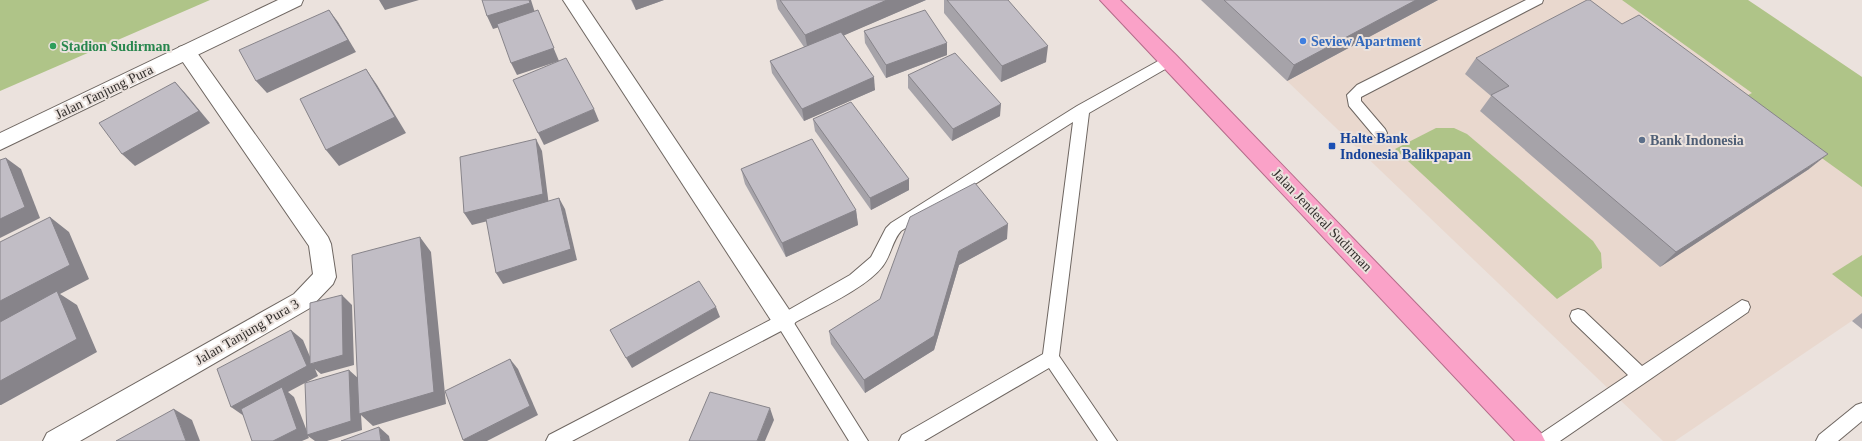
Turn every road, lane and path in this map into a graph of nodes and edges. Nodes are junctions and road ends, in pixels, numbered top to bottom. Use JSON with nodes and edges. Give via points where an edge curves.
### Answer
{"nodes":[{"id":1,"x":294,"y":0,"type":"edge"},
{"id":2,"x":572,"y":0,"type":"edge"},
{"id":3,"x":1109,"y":0,"type":"edge"},
{"id":4,"x":1537,"y":0,"type":"edge"},
{"id":5,"x":186,"y":52,"type":"junction"},
{"id":6,"x":1169,"y":60,"type":"junction"},
{"id":7,"x":1082,"y":110,"type":"junction"},
{"id":8,"x":1380,"y":133,"type":"dead end"},
{"id":9,"x":0,"y":142,"type":"edge"},
{"id":10,"x":1742,"y":307,"type":"dead end"},
{"id":11,"x":1578,"y":316,"type":"dead end"},
{"id":12,"x":784,"y":321,"type":"junction"},
{"id":13,"x":1051,"y":358,"type":"junction"},
{"id":14,"x":1641,"y":376,"type":"junction"},
{"id":15,"x":1862,"y":411,"type":"edge"},
{"id":16,"x":56,"y":441,"type":"edge"},
{"id":17,"x":555,"y":441,"type":"edge"},
{"id":18,"x":859,"y":441,"type":"edge"},
{"id":19,"x":908,"y":441,"type":"edge"},
{"id":20,"x":1108,"y":441,"type":"edge"},
{"id":21,"x":1532,"y":441,"type":"edge"},
{"id":22,"x":1545,"y":441,"type":"edge"},
{"id":23,"x":1825,"y":441,"type":"edge"}],
"edges":[{"from":1,"to":5,"type":"street","name":"Jalan Tanjung Pura"},
{"from":2,"to":12,"type":"street"},
{"from":3,"to":6,"type":"highway","name":"Jalan Jenderal Sudirman"},
{"from":4,"to":8,"type":"lane","via":[[1354,95],[1354,102]]},
{"from":5,"to":9,"type":"street","name":"Jalan Tanjung Pura"},
{"from":5,"to":16,"type":"street","name":"Jalan Tanjung Pura 3","via":[[320,244],[325,277],[302,302]]},
{"from":6,"to":7,"type":"lane"},
{"from":6,"to":21,"type":"highway","name":"Jalan Jenderal Sudirman"},
{"from":7,"to":12,"type":"lane","via":[[896,227],[891,232],[877,262],[856,280]]},
{"from":7,"to":13,"type":"lane"},
{"from":10,"to":14,"type":"lane"},
{"from":11,"to":14,"type":"lane"},
{"from":12,"to":17,"type":"lane"},
{"from":12,"to":18,"type":"lane"},
{"from":13,"to":19,"type":"lane"},
{"from":13,"to":20,"type":"lane"},
{"from":14,"to":22,"type":"lane"},
{"from":15,"to":23,"type":"lane"}]}
